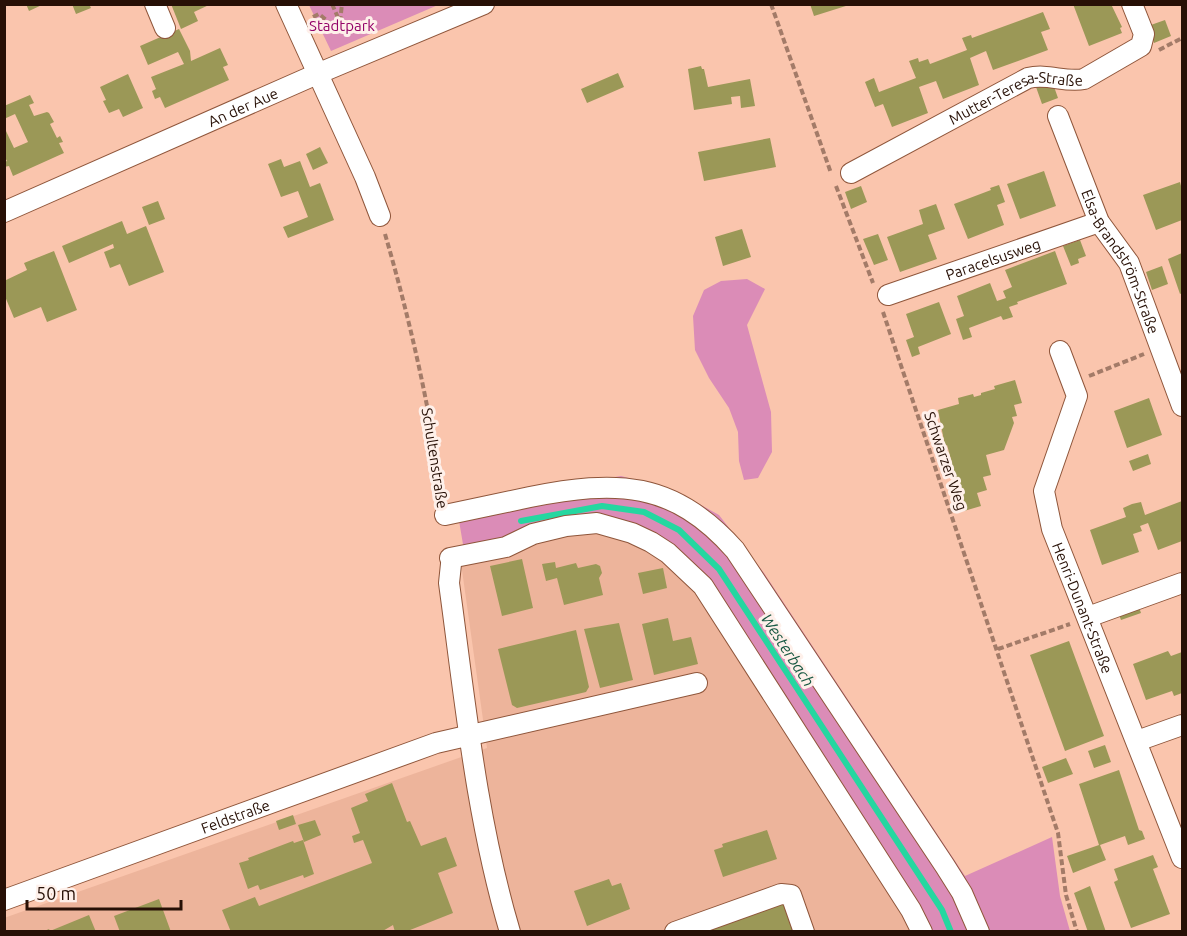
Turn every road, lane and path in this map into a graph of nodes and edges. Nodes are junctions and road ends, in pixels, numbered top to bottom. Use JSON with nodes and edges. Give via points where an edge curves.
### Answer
{"nodes":[{"id":1,"x":155,"y":4,"type":"edge"},
{"id":2,"x":286,"y":4,"type":"edge"},
{"id":3,"x":332,"y":4,"type":"edge"},
{"id":4,"x":342,"y":4,"type":"edge"},
{"id":5,"x":484,"y":4,"type":"edge"},
{"id":6,"x":771,"y":4,"type":"edge"},
{"id":7,"x":1132,"y":4,"type":"edge"},
{"id":8,"x":340,"y":22,"type":"junction"},
{"id":9,"x":295,"y":25,"type":"junction"},
{"id":10,"x":165,"y":28,"type":"dead end"},
{"id":11,"x":317,"y":74,"type":"junction"},
{"id":12,"x":1058,"y":116,"type":"dead end"},
{"id":13,"x":850,"y":173,"type":"dead end"},
{"id":14,"x":4,"y":212,"type":"edge"},
{"id":15,"x":380,"y":216,"type":"joint"},
{"id":16,"x":1099,"y":222,"type":"junction"},
{"id":17,"x":881,"y":296,"type":"junction"},
{"id":18,"x":1161,"y":348,"type":"junction"},
{"id":19,"x":1060,"y":351,"type":"dead end"},
{"id":20,"x":1072,"y":383,"type":"junction"},
{"id":21,"x":1182,"y":406,"type":"edge"},
{"id":22,"x":445,"y":515,"type":"joint"},
{"id":23,"x":1182,"y":583,"type":"edge"},
{"id":24,"x":1088,"y":617,"type":"junction"},
{"id":25,"x":998,"y":650,"type":"junction"},
{"id":26,"x":697,"y":683,"type":"dead end"},
{"id":27,"x":1182,"y":725,"type":"edge"},
{"id":28,"x":468,"y":736,"type":"junction"},
{"id":29,"x":1137,"y":741,"type":"junction"},
{"id":30,"x":1182,"y":858,"type":"edge"},
{"id":31,"x":4,"y":900,"type":"edge"},
{"id":32,"x":510,"y":932,"type":"edge"},
{"id":33,"x":675,"y":932,"type":"edge"},
{"id":34,"x":804,"y":932,"type":"edge"},
{"id":35,"x":922,"y":932,"type":"edge"},
{"id":36,"x":979,"y":932,"type":"edge"},
{"id":37,"x":1077,"y":932,"type":"edge"}],
"edges":[{"from":1,"to":10,"type":"street"},
{"from":2,"to":9,"type":"street"},
{"from":3,"to":8,"type":"path"},
{"from":4,"to":8,"type":"path"},
{"from":5,"to":11,"type":"street","name":"An der Aue"},
{"from":6,"to":17,"type":"path","name":"Schwarzer Weg","via":[[828,165]]},
{"from":7,"to":13,"type":"street","name":"Mutter-Teresa-Straße","via":[[1144,34],[1141,45],[1084,79],[1040,75],[1028,78]]},
{"from":8,"to":9,"type":"path","via":[[332,25],[320,14]]},
{"from":9,"to":11,"type":"street"},
{"from":11,"to":14,"type":"street","name":"An der Aue"},
{"from":11,"to":15,"type":"street"},
{"from":12,"to":16,"type":"street","name":"Elsa-Brandström-Straße"},
{"from":15,"to":22,"type":"path","name":"Schultenstraße","via":[[423,386]]},
{"from":16,"to":17,"type":"street","name":"Paracelsusweg"},
{"from":16,"to":18,"type":"street","name":"Elsa-Brandström-Straße","via":[[1129,263]]},
{"from":17,"to":25,"type":"path","name":"Schwarzer Weg"},
{"from":18,"to":20,"type":"path"},
{"from":18,"to":21,"type":"street","name":"Elsa-Brandström-Straße"},
{"from":19,"to":20,"type":"street","name":"Henri-Dunant-Straße"},
{"from":20,"to":24,"type":"street","name":"Henri-Dunant-Straße","via":[[1077,396],[1044,491],[1052,529]]},
{"from":22,"to":36,"type":"street","via":[[561,491],[622,487],[652,493],[706,521],[735,550],[926,837],[962,893]]},
{"from":23,"to":24,"type":"street"},
{"from":24,"to":25,"type":"path"},
{"from":24,"to":29,"type":"street","name":"Henri-Dunant-Straße"},
{"from":25,"to":37,"type":"path","name":"Schwarzer Weg","via":[[1058,833],[1066,895]]},
{"from":26,"to":28,"type":"street","name":"Feldstraße"},
{"from":27,"to":29,"type":"street"},
{"from":28,"to":31,"type":"street","name":"Feldstraße","via":[[436,743]]},
{"from":28,"to":32,"type":"street","via":[[486,841]]},
{"from":28,"to":35,"type":"street","via":[[448,583],[451,561],[566,526],[597,523],[632,533],[669,553],[703,586]]},
{"from":29,"to":30,"type":"street","name":"Henri-Dunant-Straße"},
{"from":33,"to":34,"type":"street","via":[[781,894],[791,895]]}]}
